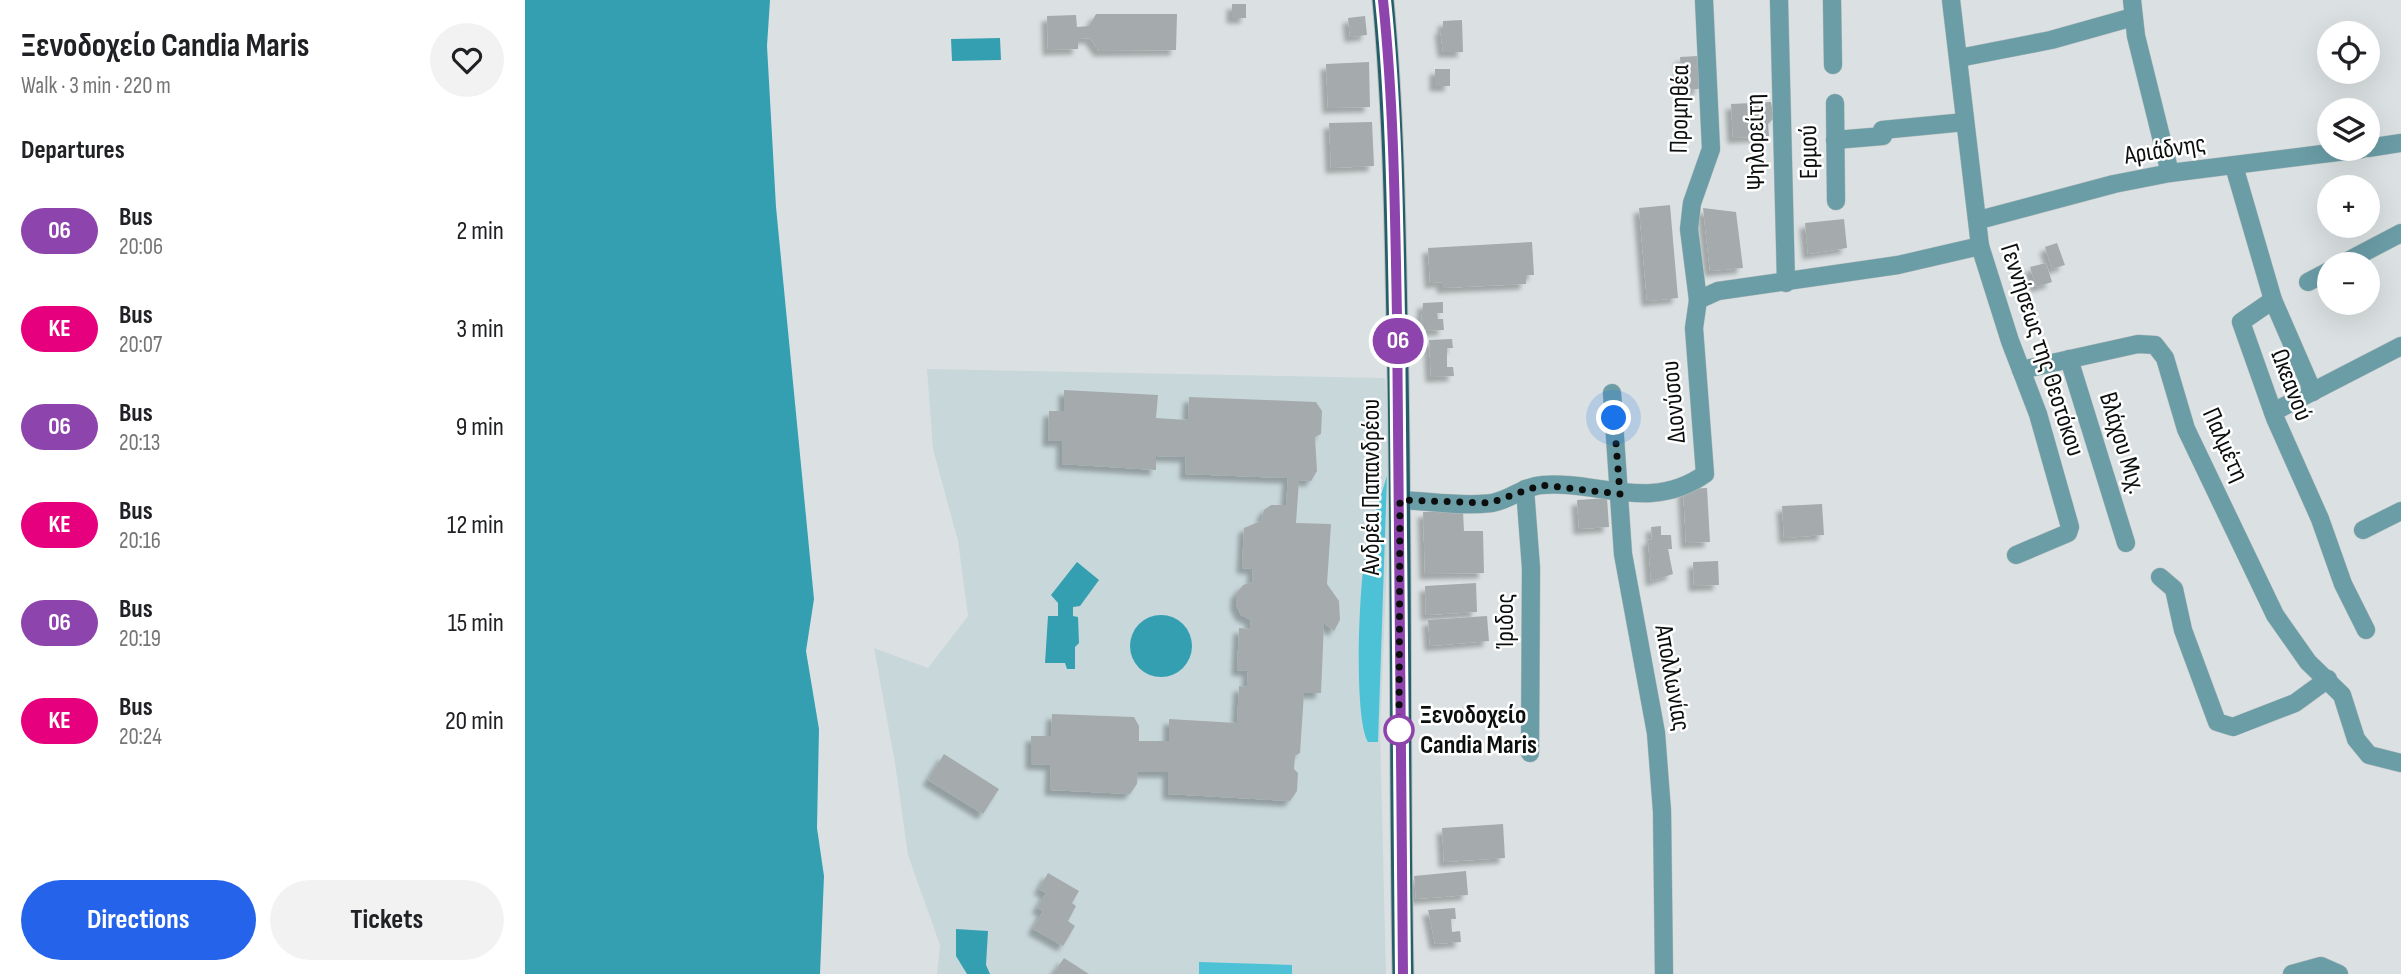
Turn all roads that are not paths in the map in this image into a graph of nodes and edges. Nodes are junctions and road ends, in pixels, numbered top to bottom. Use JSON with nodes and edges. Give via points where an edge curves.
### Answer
{"nodes":[{"id":1,"x":1383,"y":0,"type":"edge"},
{"id":2,"x":1704,"y":0,"type":"edge"},
{"id":3,"x":1779,"y":0,"type":"edge"},
{"id":4,"x":1832,"y":0,"type":"edge"},
{"id":5,"x":1951,"y":0,"type":"edge"},
{"id":6,"x":2132,"y":8,"type":"edge"},
{"id":7,"x":1959,"y":58,"type":"junction"},
{"id":8,"x":1833,"y":65,"type":"dead end"},
{"id":9,"x":1835,"y":103,"type":"dead end"},
{"id":10,"x":1965,"y":122,"type":"junction"},
{"id":11,"x":1835,"y":140,"type":"junction"},
{"id":12,"x":2401,"y":143,"type":"edge"},
{"id":13,"x":2380,"y":146,"type":"edge"},
{"id":14,"x":2317,"y":155,"type":"edge"},
{"id":15,"x":2234,"y":166,"type":"junction"},
{"id":16,"x":2170,"y":173,"type":"junction"},
{"id":17,"x":1836,"y":201,"type":"dead end"},
{"id":18,"x":1979,"y":220,"type":"junction"},
{"id":19,"x":2401,"y":233,"type":"edge"},
{"id":20,"x":1980,"y":246,"type":"junction"},
{"id":21,"x":2365,"y":252,"type":"edge"},
{"id":22,"x":2317,"y":277,"type":"edge"},
{"id":23,"x":2308,"y":282,"type":"dead end"},
{"id":24,"x":1786,"y":283,"type":"junction"},
{"id":25,"x":1698,"y":300,"type":"junction"},
{"id":26,"x":2273,"y":300,"type":"junction"},
{"id":27,"x":2401,"y":346,"type":"edge"},
{"id":28,"x":2069,"y":359,"type":"junction"},
{"id":29,"x":2021,"y":370,"type":"junction"},
{"id":30,"x":2313,"y":392,"type":"junction"},
{"id":31,"x":1612,"y":393,"type":"dead end"},
{"id":32,"x":2273,"y":412,"type":"junction"},
{"id":33,"x":1525,"y":489,"type":"junction"},
{"id":34,"x":1620,"y":494,"type":"junction"},
{"id":35,"x":1400,"y":500,"type":"junction"},
{"id":36,"x":2401,"y":511,"type":"edge"},
{"id":37,"x":2363,"y":530,"type":"dead end"},
{"id":38,"x":2126,"y":543,"type":"dead end"},
{"id":39,"x":2016,"y":555,"type":"dead end"},
{"id":40,"x":2161,"y":577,"type":"dead end"},
{"id":41,"x":2366,"y":631,"type":"dead end"},
{"id":42,"x":2327,"y":678,"type":"junction"},
{"id":43,"x":1530,"y":752,"type":"dead end"},
{"id":44,"x":2401,"y":763,"type":"edge"},
{"id":45,"x":1403,"y":974,"type":"edge"},
{"id":46,"x":1664,"y":974,"type":"edge"},
{"id":47,"x":2292,"y":974,"type":"edge"},
{"id":48,"x":2339,"y":974,"type":"edge"}],
"edges":[{"from":1,"to":35,"type":"main road","name":"Ανδρέα Παπανδρέου","via":[[1395,239]]},
{"from":2,"to":25,"type":"street","name":"Προμηθέα","via":[[1711,149],[1692,203],[1689,229]]},
{"from":3,"to":24,"type":"street","name":"Ψηλορείτη"},
{"from":4,"to":8,"type":"street"},
{"from":5,"to":7,"type":"street","name":"Γεννήσεως της Θεοτόκου"},
{"from":6,"to":7,"type":"street","via":[[2051,40]]},
{"from":6,"to":16,"type":"street"},
{"from":7,"to":10,"type":"street","name":"Γεννήσεως της Θεοτόκου"},
{"from":9,"to":11,"type":"street","name":"Ερμού"},
{"from":10,"to":11,"type":"street"},
{"from":10,"to":18,"type":"street","name":"Γεννήσεως της Θεοτόκου"},
{"from":11,"to":17,"type":"street","name":"Ερμού"},
{"from":12,"to":13,"type":"street"},
{"from":14,"to":15,"type":"street","name":"Αριάδνης"},
{"from":15,"to":16,"type":"street","name":"Αριάδνης"},
{"from":15,"to":26,"type":"street"},
{"from":16,"to":18,"type":"street","name":"Αριάδνης"},
{"from":18,"to":20,"type":"street","name":"Γεννήσεως της Θεοτόκου"},
{"from":19,"to":21,"type":"street"},
{"from":20,"to":24,"type":"street"},
{"from":20,"to":29,"type":"street","name":"Γεννήσεως της Θεοτόκου"},
{"from":22,"to":23,"type":"street"},
{"from":24,"to":25,"type":"street","via":[[1718,291]]},
{"from":25,"to":34,"type":"street","name":"Διονύσου","via":[[1694,328],[1705,474],[1674,488]]},
{"from":26,"to":30,"type":"street"},
{"from":26,"to":32,"type":"street","name":"Ωκεανού","via":[[2241,322]]},
{"from":27,"to":30,"type":"street"},
{"from":28,"to":29,"type":"street","name":"Παλμέτη"},
{"from":28,"to":38,"type":"street","name":"Βλάχου Μιχ."},
{"from":28,"to":42,"type":"street","name":"Παλμέτη","via":[[2138,344],[2155,345],[2165,358],[2186,429],[2275,615],[2308,662]]},
{"from":29,"to":39,"type":"street","name":"Γεννήσεως της Θεοτόκου","via":[[2070,527],[2067,533]]},
{"from":30,"to":32,"type":"street"},
{"from":31,"to":34,"type":"street","name":"Απολλωνίας"},
{"from":32,"to":41,"type":"street","name":"Ωκεανού"},
{"from":33,"to":34,"type":"street","name":"Διονύσου","via":[[1556,485]]},
{"from":33,"to":35,"type":"street","name":"Διονύσου","via":[[1490,503]]},
{"from":33,"to":43,"type":"street","name":"Ίριδος","via":[[1531,568]]},
{"from":34,"to":46,"type":"street","name":"Απολλωνίας","via":[[1623,554],[1656,733]]},
{"from":35,"to":45,"type":"main road","name":"Ανδρέα Παπανδρέου"},
{"from":36,"to":37,"type":"street"},
{"from":40,"to":42,"type":"street","via":[[2174,589],[2183,630],[2217,722],[2233,727],[2295,703]]},
{"from":42,"to":44,"type":"street","via":[[2342,695],[2356,739],[2369,755]]},
{"from":47,"to":48,"type":"street","via":[[2321,966]]}]}
